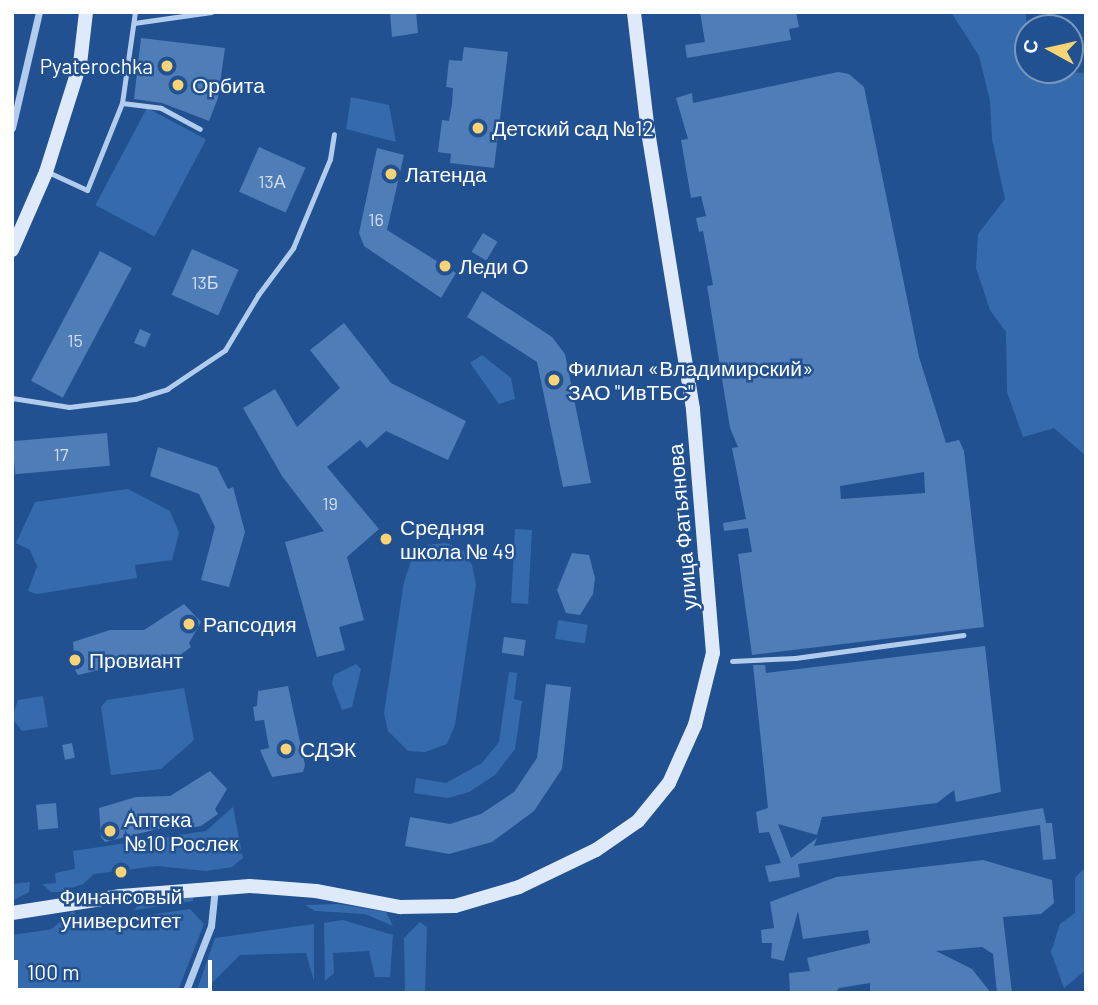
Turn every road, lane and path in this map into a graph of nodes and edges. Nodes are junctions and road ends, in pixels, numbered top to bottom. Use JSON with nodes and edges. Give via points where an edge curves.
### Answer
{"nodes":[{"id":1,"x":38,"y":12,"type":"edge"},
{"id":2,"x":86,"y":12,"type":"edge"},
{"id":3,"x":135,"y":12,"type":"edge"},
{"id":4,"x":211,"y":12,"type":"edge"},
{"id":5,"x":634,"y":12,"type":"edge"},
{"id":6,"x":134,"y":23,"type":"junction"},
{"id":7,"x":122,"y":103,"type":"junction"},
{"id":8,"x":12,"y":128,"type":"edge"},
{"id":9,"x":200,"y":130,"type":"dead end"},
{"id":10,"x":334,"y":134,"type":"dead end"},
{"id":11,"x":46,"y":172,"type":"junction"},
{"id":12,"x":12,"y":250,"type":"edge"},
{"id":13,"x":12,"y":398,"type":"edge"},
{"id":14,"x":963,"y":635,"type":"dead end"},
{"id":15,"x":732,"y":661,"type":"dead end"},
{"id":16,"x":215,"y":887,"type":"junction"},
{"id":17,"x":12,"y":913,"type":"edge"},
{"id":18,"x":185,"y":993,"type":"edge"}],
"edges":[{"from":1,"to":8,"type":"street"},
{"from":2,"to":11,"type":"street","via":[[80,64]]},
{"from":3,"to":6,"type":"lane"},
{"from":4,"to":6,"type":"lane"},
{"from":5,"to":16,"type":"street","name":"улица Фатьянова","via":[[648,132],[693,409],[713,653],[710,677],[669,783],[638,821],[596,850],[519,887],[455,906],[400,907],[291,888]]},
{"from":6,"to":7,"type":"lane"},
{"from":7,"to":9,"type":"lane","via":[[161,108]]},
{"from":7,"to":11,"type":"lane","via":[[88,190]]},
{"from":10,"to":13,"type":"lane","via":[[330,159],[293,248],[225,350],[167,389],[135,399],[69,407]]},
{"from":11,"to":12,"type":"street"},
{"from":14,"to":15,"type":"lane"},
{"from":16,"to":17,"type":"street","name":"улица Фатьянова"},
{"from":16,"to":18,"type":"street","via":[[211,926]]}]}
